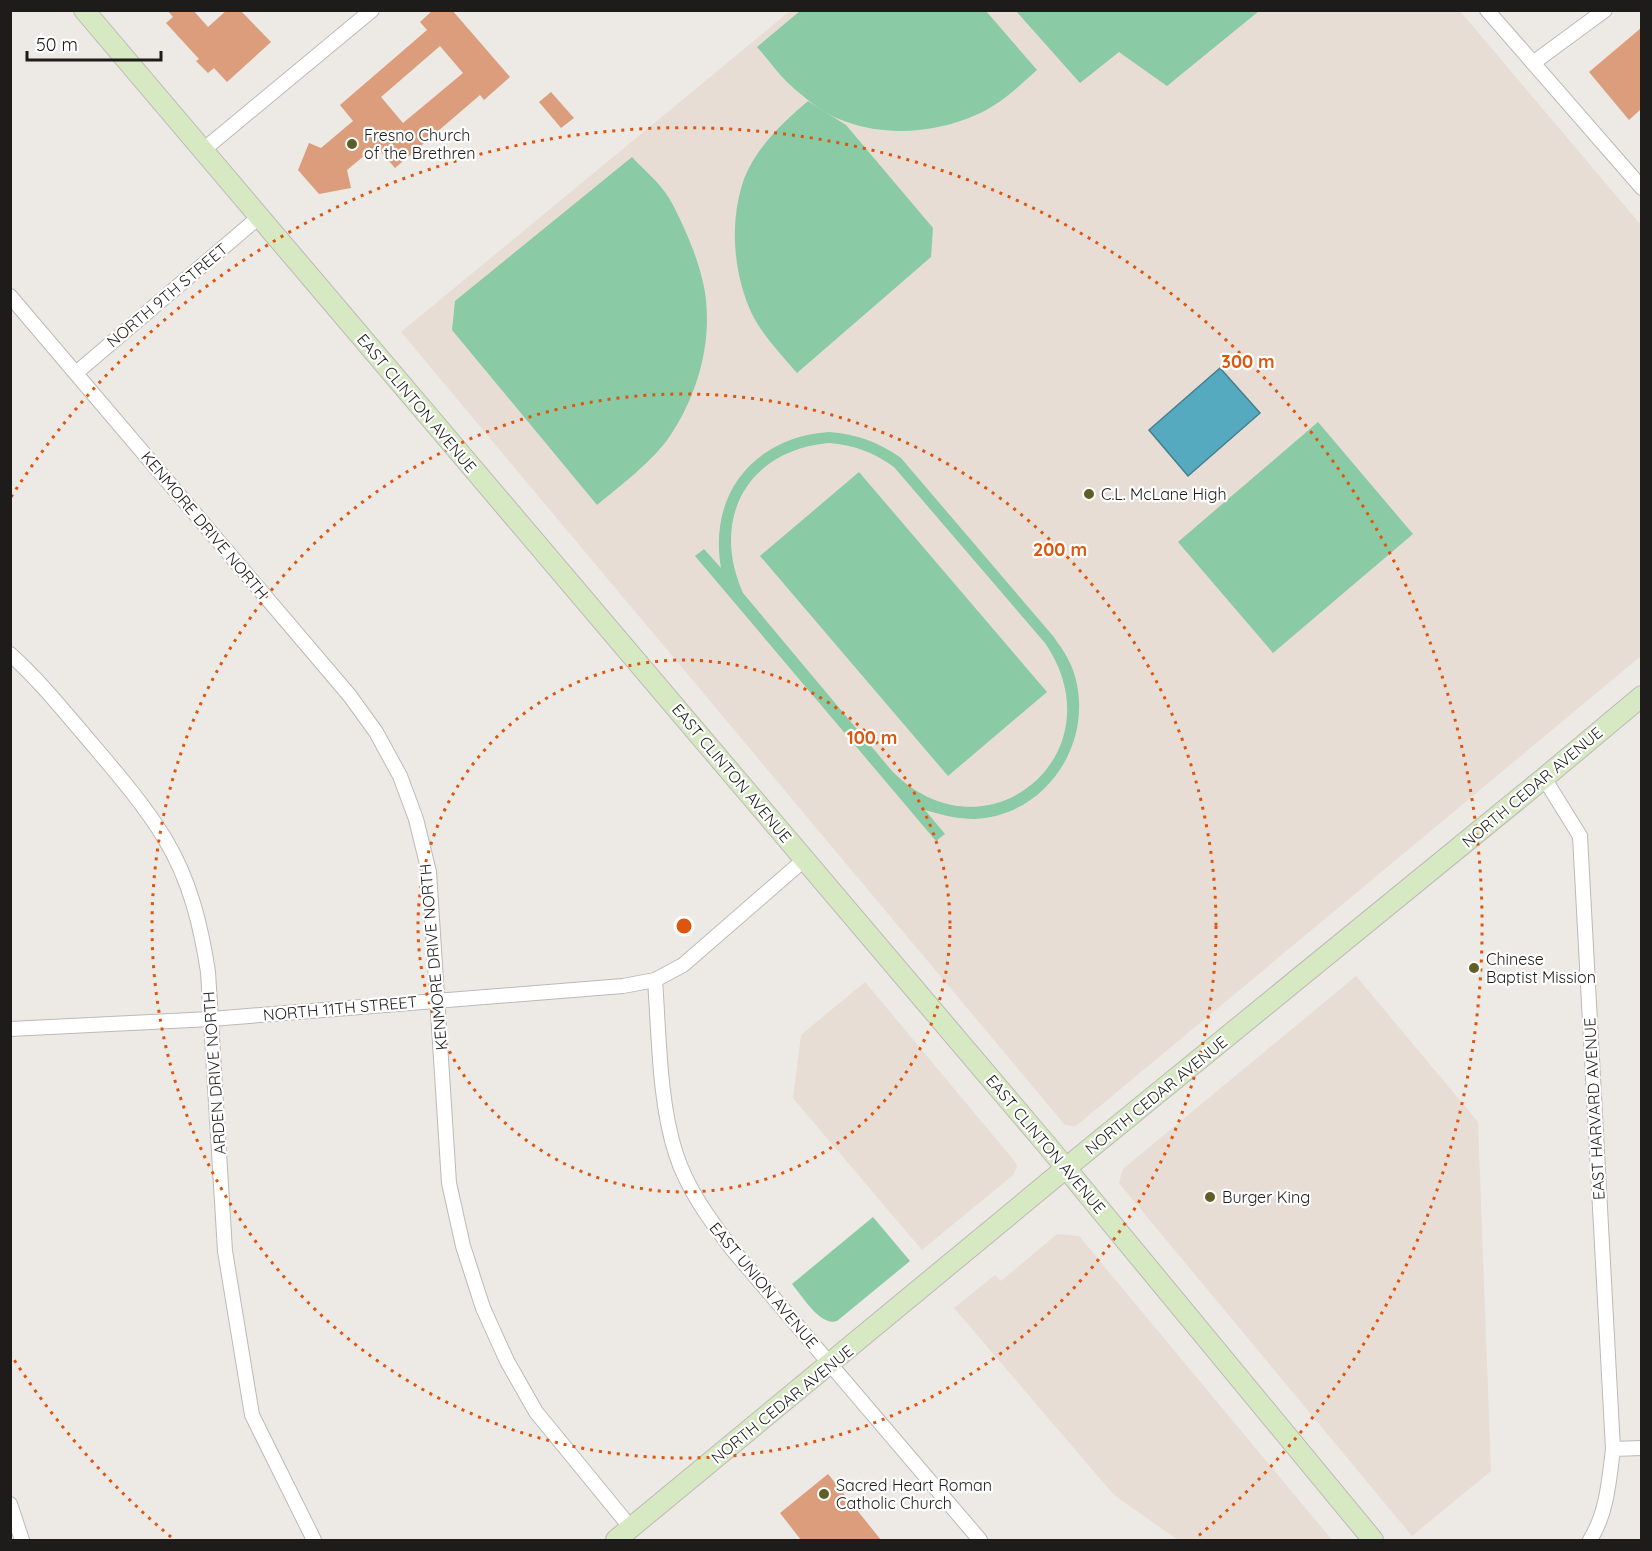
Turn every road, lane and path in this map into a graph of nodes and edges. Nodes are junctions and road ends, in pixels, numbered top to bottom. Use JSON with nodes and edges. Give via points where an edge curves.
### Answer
{"nodes":[{"id":1,"x":84,"y":10,"type":"edge"},
{"id":2,"x":372,"y":10,"type":"edge"},
{"id":3,"x":1487,"y":10,"type":"edge"},
{"id":4,"x":1605,"y":10,"type":"edge"},
{"id":5,"x":1533,"y":63,"type":"junction"},
{"id":6,"x":202,"y":151,"type":"junction"},
{"id":7,"x":1641,"y":188,"type":"edge"},
{"id":8,"x":259,"y":217,"type":"junction"},
{"id":9,"x":10,"y":296,"type":"edge"},
{"id":10,"x":76,"y":373,"type":"junction"},
{"id":11,"x":10,"y":654,"type":"edge"},
{"id":12,"x":1641,"y":696,"type":"edge"},
{"id":13,"x":1544,"y":778,"type":"junction"},
{"id":14,"x":805,"y":859,"type":"junction"},
{"id":15,"x":655,"y":980,"type":"junction"},
{"id":16,"x":438,"y":1000,"type":"junction"},
{"id":17,"x":211,"y":1019,"type":"junction"},
{"id":18,"x":10,"y":1029,"type":"edge"},
{"id":19,"x":1066,"y":1168,"type":"junction"},
{"id":20,"x":831,"y":1365,"type":"junction"},
{"id":21,"x":1641,"y":1448,"type":"edge"},
{"id":22,"x":1613,"y":1449,"type":"junction"},
{"id":23,"x":10,"y":1504,"type":"edge"},
{"id":24,"x":624,"y":1534,"type":"edge"},
{"id":25,"x":22,"y":1540,"type":"edge"},
{"id":26,"x":314,"y":1540,"type":"edge"},
{"id":27,"x":980,"y":1540,"type":"edge"},
{"id":28,"x":1373,"y":1540,"type":"edge"},
{"id":29,"x":1590,"y":1540,"type":"edge"}],
"edges":[{"from":1,"to":6,"type":"main road","name":"EAST CLINTON AVENUE"},
{"from":2,"to":6,"type":"street"},
{"from":3,"to":5,"type":"street"},
{"from":4,"to":5,"type":"street"},
{"from":5,"to":7,"type":"street"},
{"from":6,"to":8,"type":"main road","name":"EAST CLINTON AVENUE"},
{"from":8,"to":10,"type":"street","name":"NORTH 9TH STREET"},
{"from":8,"to":14,"type":"main road","name":"EAST CLINTON AVENUE"},
{"from":9,"to":10,"type":"street","name":"KENMORE DRIVE NORTH"},
{"from":10,"to":16,"type":"street","name":"KENMORE DRIVE NORTH","via":[[343,687],[376,732],[400,776],[424,850]]},
{"from":11,"to":17,"type":"street","name":"ARDEN DRIVE NORTH","via":[[34,675],[165,839],[201,928]]},
{"from":12,"to":13,"type":"main road","name":"NORTH CEDAR AVENUE"},
{"from":13,"to":19,"type":"main road","name":"NORTH CEDAR AVENUE"},
{"from":13,"to":22,"type":"street","name":"EAST HARVARD AVENUE","via":[[1580,836]]},
{"from":14,"to":15,"type":"street","name":"NORTH 11TH STREET","via":[[682,965]]},
{"from":14,"to":19,"type":"main road","name":"EAST CLINTON AVENUE"},
{"from":15,"to":16,"type":"street","name":"NORTH 11TH STREET","via":[[623,986]]},
{"from":15,"to":20,"type":"street","name":"EAST UNION AVENUE","via":[[666,1116],[676,1155],[710,1220]]},
{"from":16,"to":17,"type":"street","name":"NORTH 11TH STREET"},
{"from":16,"to":24,"type":"street","name":"KENMORE DRIVE NORTH","via":[[449,1183],[463,1246],[483,1308],[536,1412]]},
{"from":17,"to":18,"type":"street","name":"NORTH 11TH STREET"},
{"from":17,"to":26,"type":"street","name":"ARDEN DRIVE NORTH","via":[[225,1251],[252,1415]]},
{"from":19,"to":20,"type":"main road","name":"NORTH CEDAR AVENUE"},
{"from":19,"to":28,"type":"main road","name":"EAST CLINTON AVENUE"},
{"from":20,"to":24,"type":"main road","name":"NORTH CEDAR AVENUE"},
{"from":20,"to":27,"type":"street","name":"EAST UNION AVENUE"},
{"from":21,"to":22,"type":"street"},
{"from":22,"to":29,"type":"street","name":"EAST HARVARD AVENUE","via":[[1605,1504]]},
{"from":23,"to":25,"type":"street"}]}
